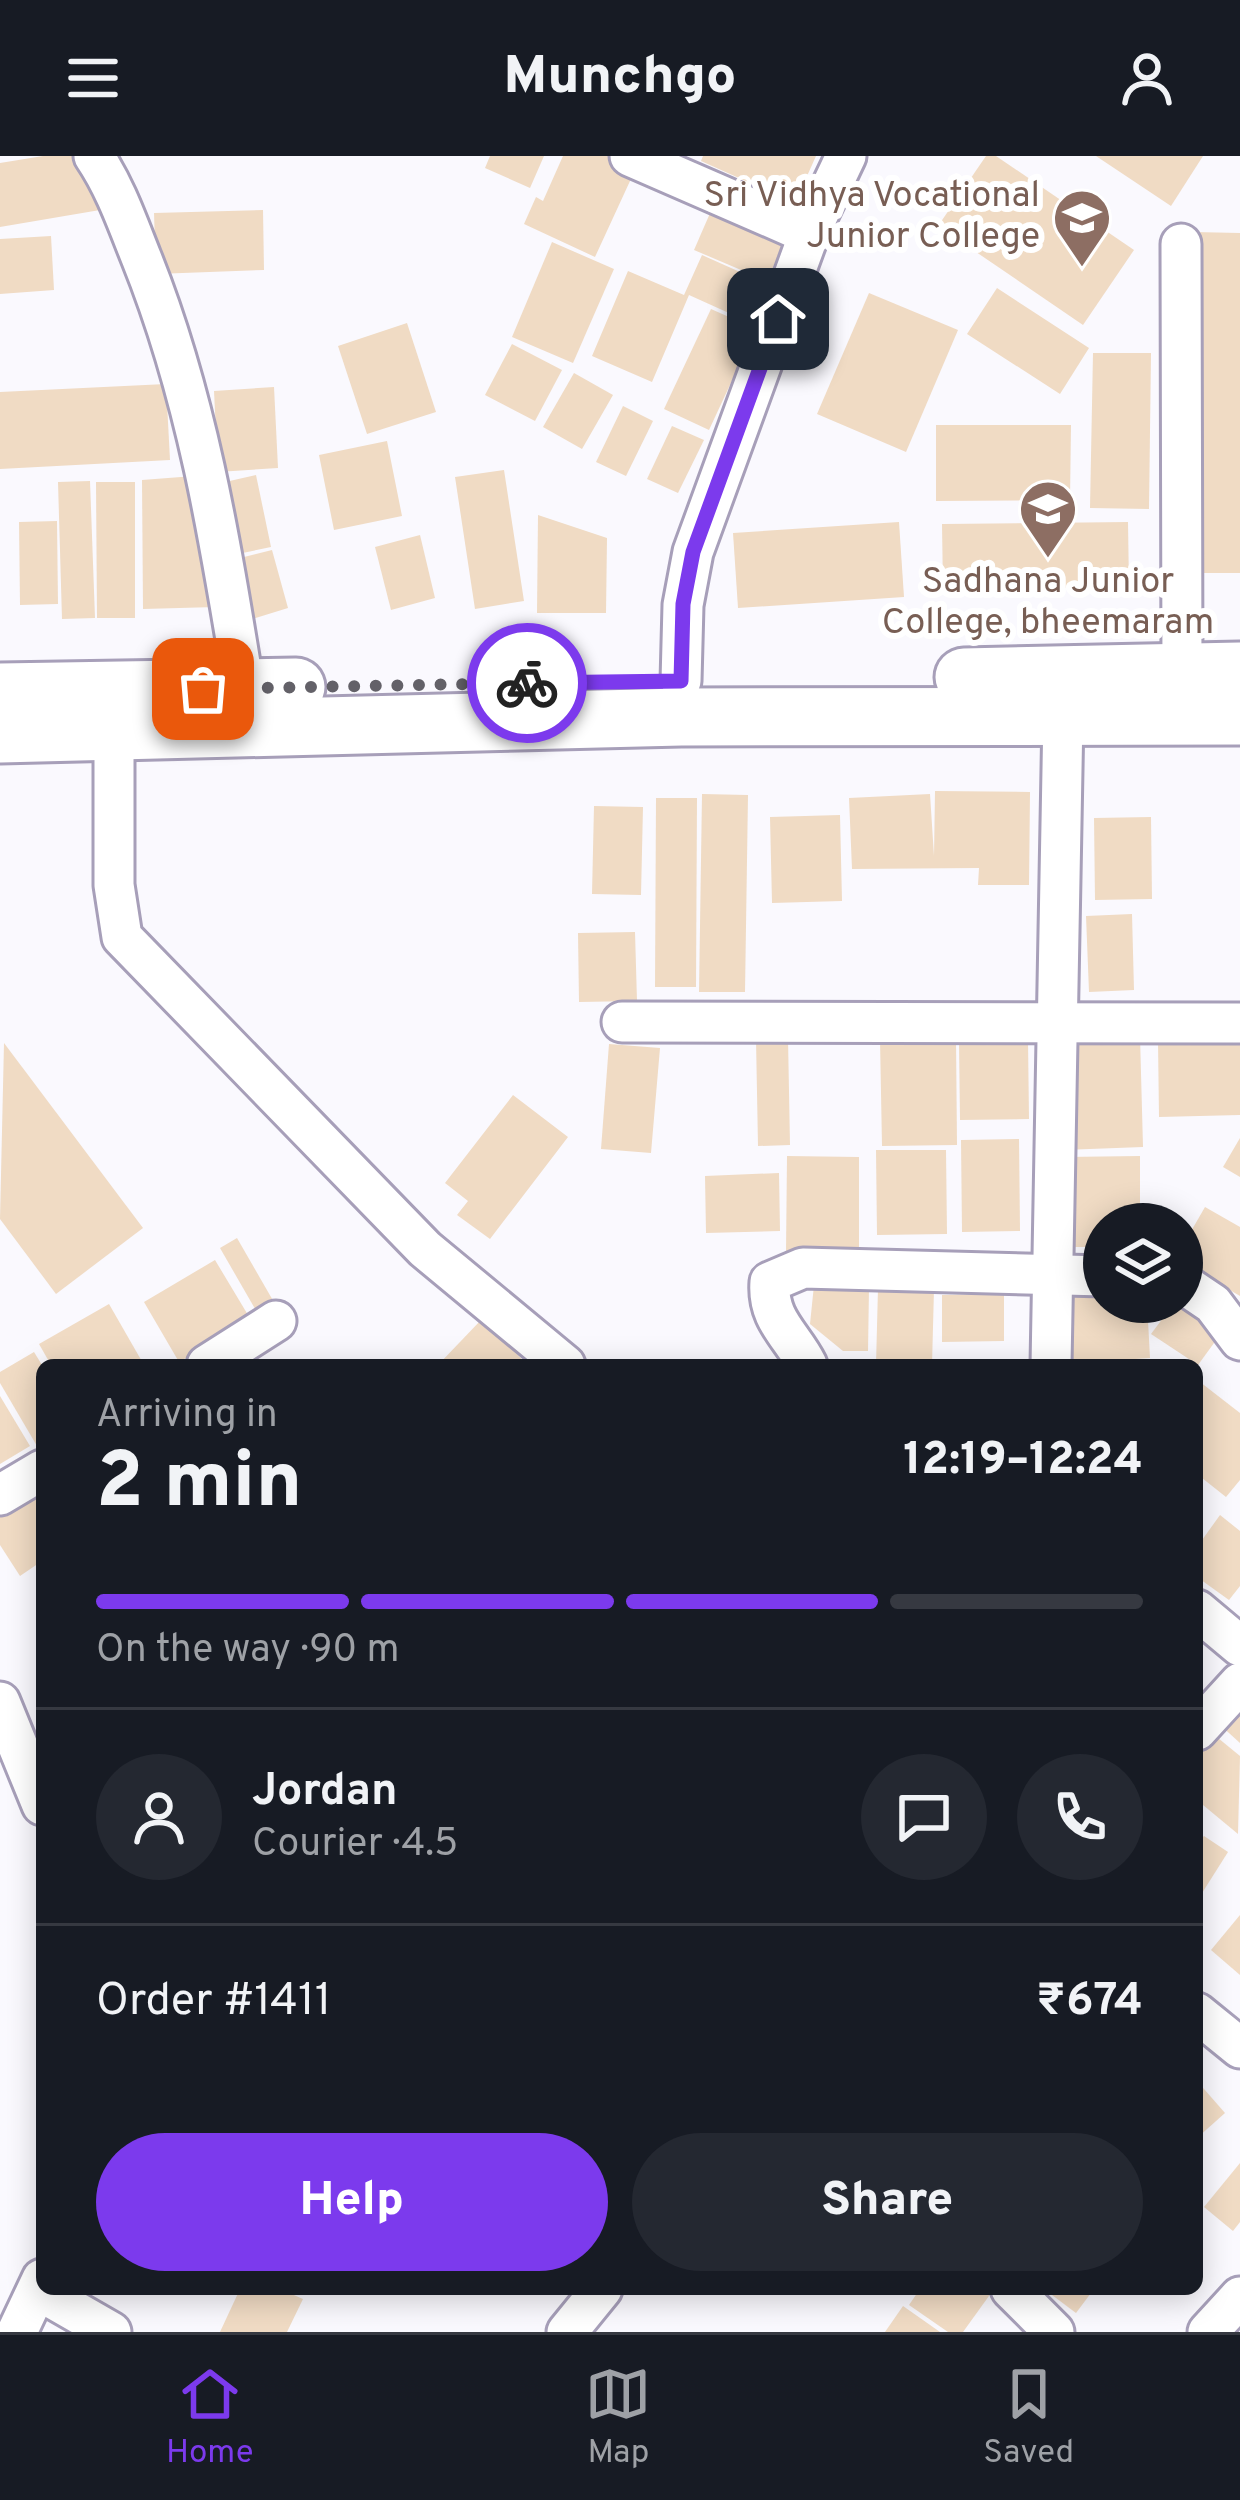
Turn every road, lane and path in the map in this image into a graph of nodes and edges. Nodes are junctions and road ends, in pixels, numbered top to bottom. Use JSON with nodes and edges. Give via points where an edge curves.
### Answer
{"nodes":[{"id":1,"x":94,"y":156,"type":"edge"},
{"id":2,"x":630,"y":156,"type":"edge"},
{"id":3,"x":846,"y":156,"type":"edge"},
{"id":4,"x":809,"y":234,"type":"junction"},
{"id":5,"x":1180,"y":244,"type":"dead end"},
{"id":6,"x":1240,"y":671,"type":"edge"},
{"id":7,"x":1182,"y":673,"type":"junction"},
{"id":8,"x":681,"y":681,"type":"junction"},
{"id":9,"x":244,"y":688,"type":"junction"},
{"id":10,"x":0,"y":692,"type":"edge"},
{"id":11,"x":1063,"y":715,"type":"junction"},
{"id":12,"x":1240,"y":716,"type":"edge"},
{"id":13,"x":115,"y":732,"type":"junction"},
{"id":14,"x":0,"y":734,"type":"edge"},
{"id":15,"x":1056,"y":1020,"type":"junction"},
{"id":16,"x":622,"y":1022,"type":"dead end"},
{"id":17,"x":1240,"y":1023,"type":"edge"},
{"id":18,"x":1052,"y":1276,"type":"junction"},
{"id":19,"x":1083,"y":1276,"type":"edge"},
{"id":20,"x":1203,"y":1297,"type":"edge"},
{"id":21,"x":276,"y":1321,"type":"dead end"},
{"id":22,"x":1240,"y":1340,"type":"edge"},
{"id":23,"x":216,"y":1359,"type":"edge"},
{"id":24,"x":558,"y":1359,"type":"edge"},
{"id":25,"x":802,"y":1359,"type":"edge"},
{"id":26,"x":1051,"y":1359,"type":"edge"},
{"id":27,"x":36,"y":1474,"type":"edge"},
{"id":28,"x":0,"y":1495,"type":"edge"},
{"id":29,"x":1203,"y":1615,"type":"edge"},
{"id":30,"x":1240,"y":1646,"type":"edge"},
{"id":31,"x":1240,"y":1683,"type":"edge"},
{"id":32,"x":0,"y":1702,"type":"edge"},
{"id":33,"x":1203,"y":1723,"type":"edge"},
{"id":34,"x":36,"y":1775,"type":"edge"},
{"id":35,"x":1203,"y":2018,"type":"edge"},
{"id":36,"x":1240,"y":2048,"type":"edge"},
{"id":37,"x":36,"y":2292,"type":"edge"},
{"id":38,"x":56,"y":2295,"type":"edge"},
{"id":39,"x":594,"y":2295,"type":"edge"},
{"id":40,"x":1017,"y":2295,"type":"edge"},
{"id":41,"x":1240,"y":2297,"type":"edge"},
{"id":42,"x":16,"y":2332,"type":"edge"},
{"id":43,"x":112,"y":2332,"type":"edge"},
{"id":44,"x":567,"y":2332,"type":"edge"},
{"id":45,"x":1054,"y":2332,"type":"edge"},
{"id":46,"x":1208,"y":2332,"type":"edge"}],
"edges":[{"from":1,"to":9,"type":"street","via":[[169,326],[210,482]]},
{"from":2,"to":4,"type":"street"},
{"from":3,"to":4,"type":"street"},
{"from":4,"to":8,"type":"street","via":[[693,552]]},
{"from":5,"to":7,"type":"street"},
{"from":6,"to":7,"type":"highway"},
{"from":7,"to":8,"type":"highway"},
{"from":8,"to":9,"type":"highway"},
{"from":9,"to":10,"type":"highway"},
{"from":11,"to":12,"type":"highway"},
{"from":11,"to":13,"type":"highway"},
{"from":11,"to":15,"type":"street"},
{"from":13,"to":14,"type":"highway"},
{"from":13,"to":24,"type":"street","via":[[114,885],[122,937],[425,1249]]},
{"from":15,"to":16,"type":"street"},
{"from":15,"to":17,"type":"street"},
{"from":15,"to":18,"type":"street"},
{"from":18,"to":19,"type":"street"},
{"from":18,"to":25,"type":"street","via":[[803,1268],[780,1274],[770,1282],[769,1301]]},
{"from":18,"to":26,"type":"street"},
{"from":20,"to":22,"type":"street"},
{"from":21,"to":23,"type":"street"},
{"from":27,"to":28,"type":"street"},
{"from":29,"to":30,"type":"street"},
{"from":31,"to":33,"type":"street"},
{"from":32,"to":34,"type":"street"},
{"from":35,"to":36,"type":"street"},
{"from":37,"to":42,"type":"street"},
{"from":38,"to":43,"type":"street"},
{"from":39,"to":44,"type":"street"},
{"from":40,"to":45,"type":"street"},
{"from":41,"to":46,"type":"street"}]}
